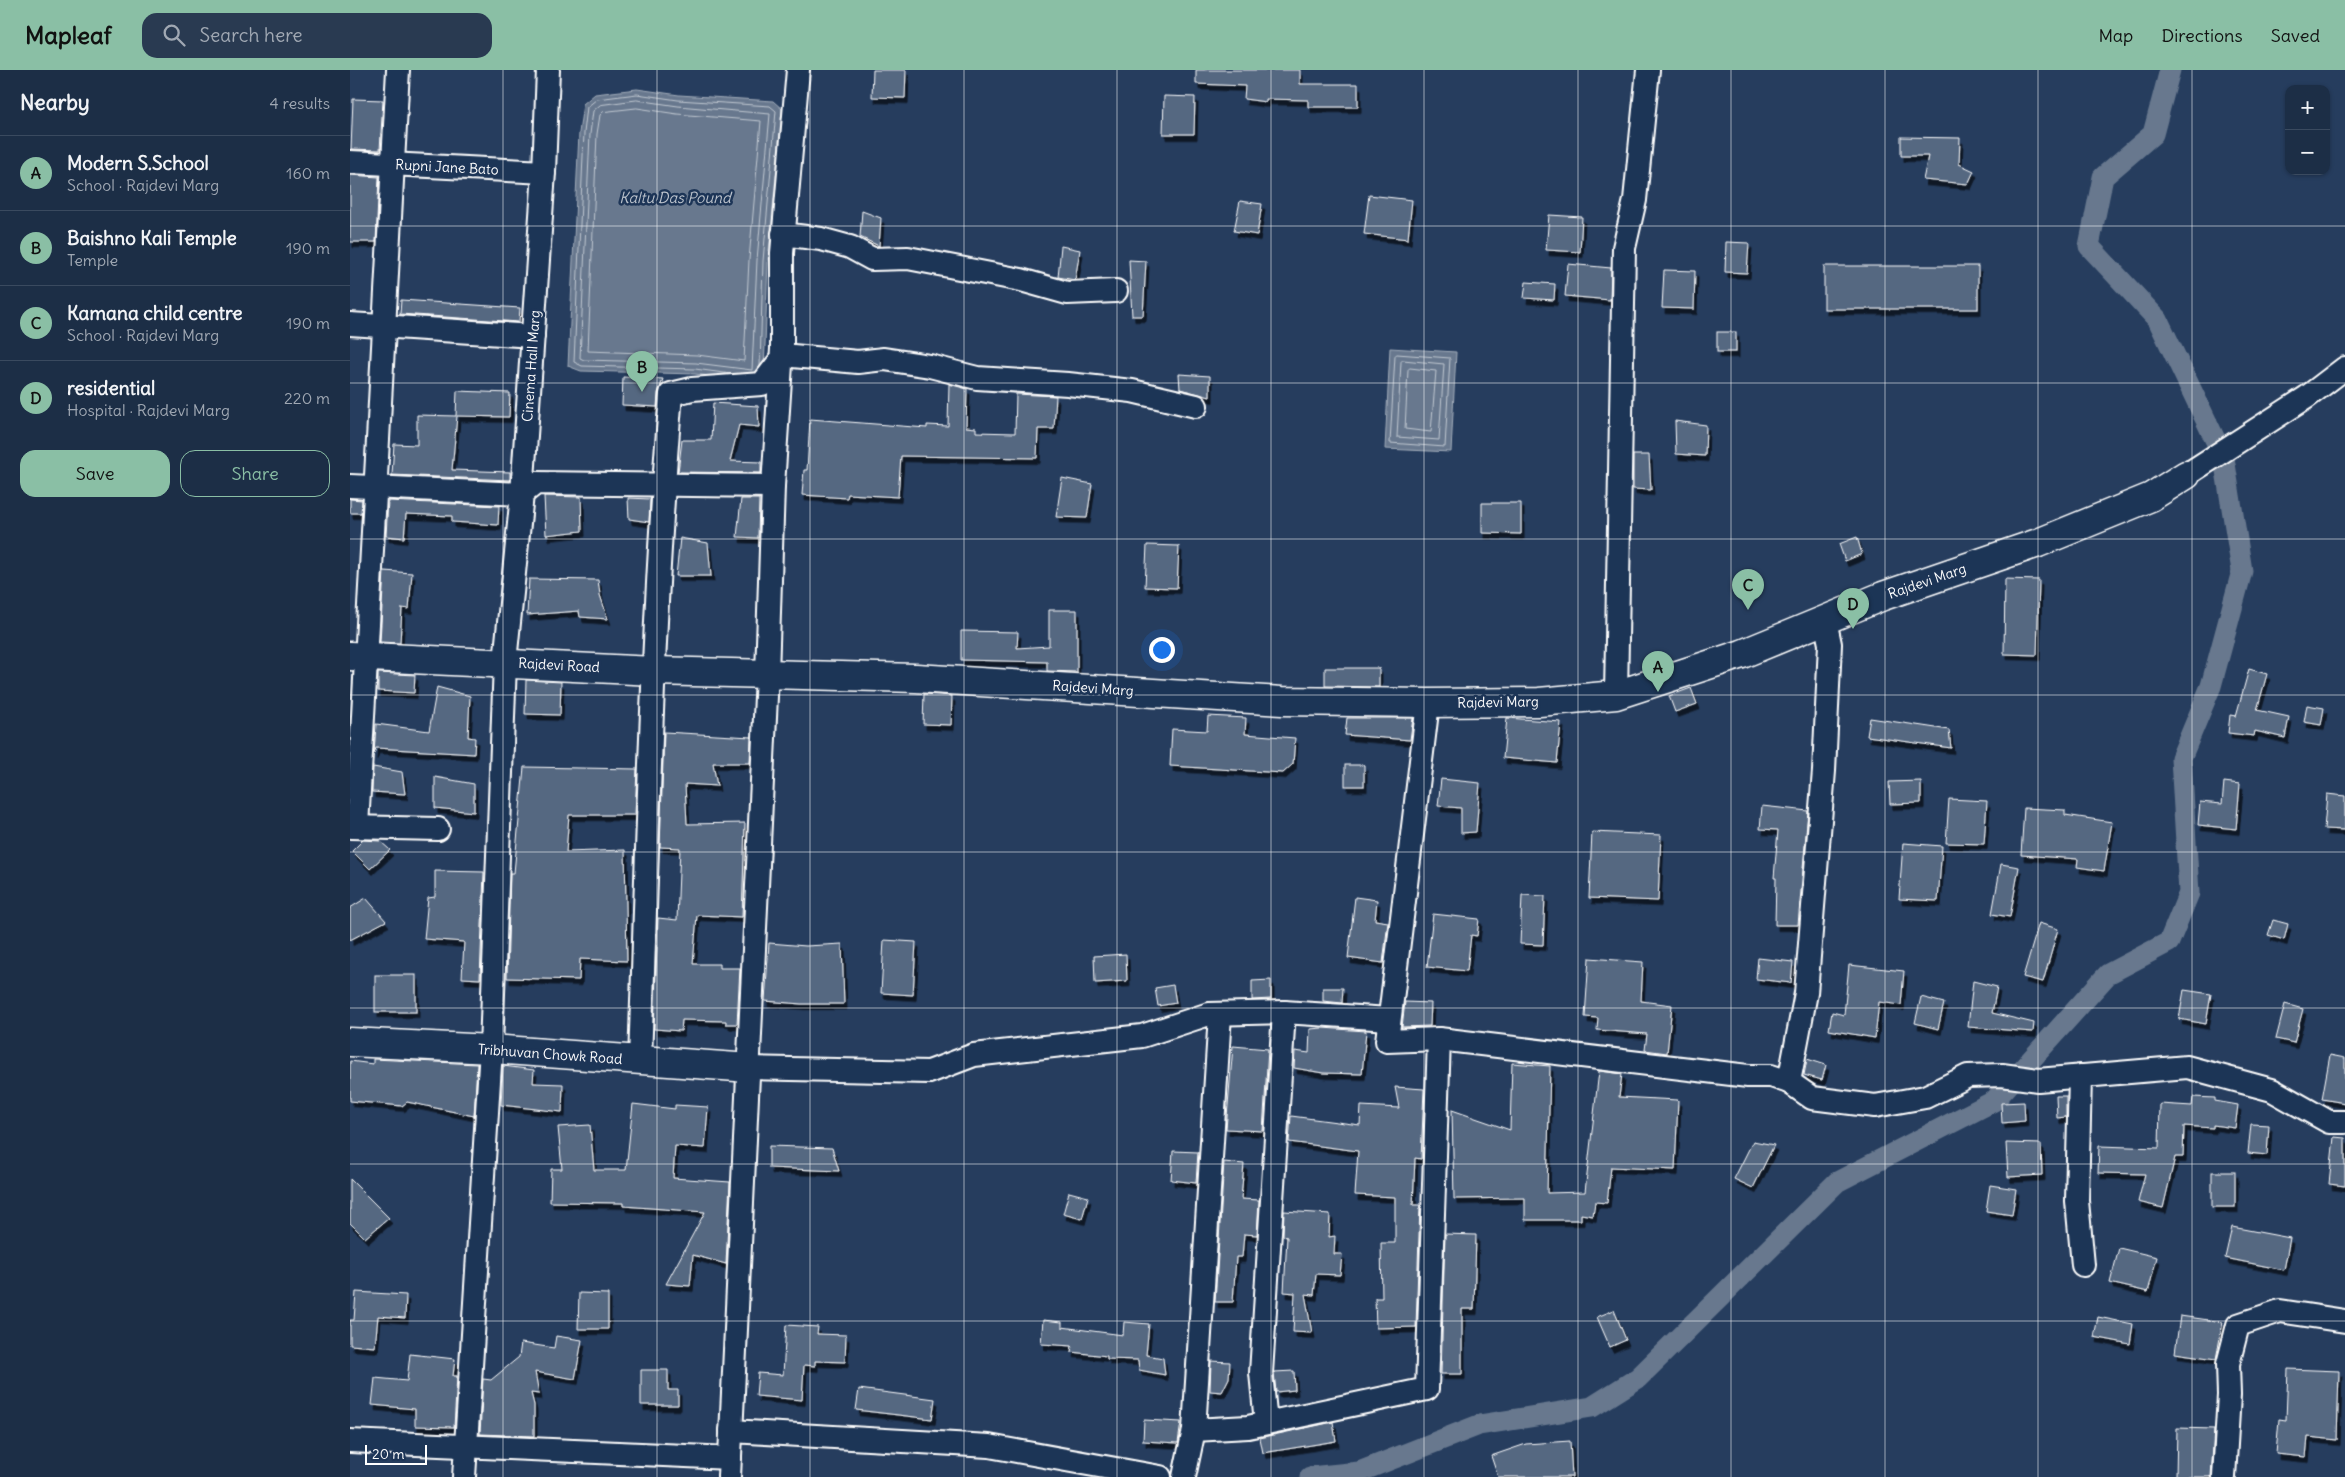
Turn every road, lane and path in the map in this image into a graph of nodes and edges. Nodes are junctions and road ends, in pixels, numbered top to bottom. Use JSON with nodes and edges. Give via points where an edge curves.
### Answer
{"nodes":[{"id":1,"x":398,"y":70,"type":"edge"},
{"id":2,"x":548,"y":70,"type":"edge"},
{"id":3,"x":798,"y":70,"type":"edge"},
{"id":4,"x":1648,"y":70,"type":"edge"},
{"id":5,"x":350,"y":162,"type":"edge"},
{"id":6,"x":394,"y":164,"type":"junction"},
{"id":7,"x":544,"y":172,"type":"junction"},
{"id":8,"x":784,"y":234,"type":"junction"},
{"id":9,"x":1116,"y":290,"type":"dead end"},
{"id":10,"x":350,"y":324,"type":"edge"},
{"id":11,"x":383,"y":326,"type":"junction"},
{"id":12,"x":533,"y":336,"type":"junction"},
{"id":13,"x":782,"y":356,"type":"junction"},
{"id":14,"x":2345,"y":368,"type":"edge"},
{"id":15,"x":1196,"y":406,"type":"dead end"},
{"id":16,"x":2186,"y":475,"type":"joint"},
{"id":17,"x":663,"y":485,"type":"junction"},
{"id":18,"x":350,"y":486,"type":"edge"},
{"id":19,"x":773,"y":486,"type":"junction"},
{"id":20,"x":376,"y":488,"type":"junction"},
{"id":21,"x":522,"y":494,"type":"junction"},
{"id":22,"x":1825,"y":620,"type":"junction"},
{"id":23,"x":358,"y":656,"type":"edge"},
{"id":24,"x":505,"y":662,"type":"junction"},
{"id":25,"x":654,"y":671,"type":"junction"},
{"id":26,"x":767,"y":675,"type":"junction"},
{"id":27,"x":1616,"y":695,"type":"junction"},
{"id":28,"x":1428,"y":703,"type":"junction"},
{"id":29,"x":353,"y":827,"type":"edge"},
{"id":30,"x":438,"y":829,"type":"dead end"},
{"id":31,"x":1284,"y":1012,"type":"junction"},
{"id":32,"x":1220,"y":1014,"type":"junction"},
{"id":33,"x":1389,"y":1019,"type":"junction"},
{"id":34,"x":1439,"y":1039,"type":"junction"},
{"id":35,"x":350,"y":1042,"type":"edge"},
{"id":36,"x":492,"y":1049,"type":"junction"},
{"id":37,"x":640,"y":1060,"type":"junction"},
{"id":38,"x":750,"y":1068,"type":"junction"},
{"id":39,"x":2080,"y":1076,"type":"junction"},
{"id":40,"x":1789,"y":1082,"type":"junction"},
{"id":41,"x":2345,"y":1122,"type":"edge"},
{"id":42,"x":2084,"y":1265,"type":"dead end"},
{"id":43,"x":2345,"y":1320,"type":"edge"},
{"id":44,"x":1266,"y":1423,"type":"junction"},
{"id":45,"x":1194,"y":1430,"type":"junction"},
{"id":46,"x":731,"y":1431,"type":"junction"},
{"id":47,"x":350,"y":1441,"type":"edge"},
{"id":48,"x":466,"y":1445,"type":"junction"},
{"id":49,"x":730,"y":1467,"type":"edge"},
{"id":50,"x":464,"y":1477,"type":"edge"},
{"id":51,"x":1160,"y":1477,"type":"edge"},
{"id":52,"x":1184,"y":1477,"type":"edge"},
{"id":53,"x":2224,"y":1477,"type":"edge"}],
"edges":[{"from":1,"to":6,"type":"street"},
{"from":2,"to":7,"type":"street","name":"Cinema Hall Marg"},
{"from":3,"to":8,"type":"street"},
{"from":4,"to":27,"type":"street","via":[[1635,200],[1624,248]]},
{"from":5,"to":6,"type":"street","name":"Rupni Jane Bato"},
{"from":6,"to":7,"type":"street","name":"Rupni Jane Bato"},
{"from":6,"to":11,"type":"street"},
{"from":7,"to":12,"type":"street","name":"Cinema Hall Marg"},
{"from":8,"to":9,"type":"street","via":[[850,247],[872,259],[908,258],[1021,280],[1067,293]]},
{"from":8,"to":13,"type":"street"},
{"from":10,"to":11,"type":"street"},
{"from":11,"to":12,"type":"street"},
{"from":11,"to":20,"type":"street"},
{"from":12,"to":21,"type":"street","name":"Cinema Hall Marg"},
{"from":13,"to":15,"type":"street","via":[[858,362],[884,359],[977,378],[1132,391]]},
{"from":13,"to":17,"type":"street","via":[[762,384],[692,389],[671,394]]},
{"from":13,"to":19,"type":"street"},
{"from":14,"to":16,"type":"street","via":[[2307,397]]},
{"from":16,"to":22,"type":"main road","name":"Rajdevi Marg","via":[[2151,497],[2038,543],[1883,596]]},
{"from":17,"to":19,"type":"street"},
{"from":17,"to":21,"type":"street","via":[[536,483]]},
{"from":17,"to":25,"type":"street"},
{"from":18,"to":20,"type":"street"},
{"from":19,"to":26,"type":"street"},
{"from":20,"to":21,"type":"street"},
{"from":20,"to":23,"type":"street"},
{"from":21,"to":24,"type":"street","name":"Cinema Hall Marg"},
{"from":22,"to":27,"type":"main road","name":"Rajdevi Marg","via":[[1742,654]]},
{"from":22,"to":40,"type":"street","via":[[1830,644],[1824,771],[1806,993]]},
{"from":23,"to":24,"type":"main road","name":"Rajdevi Road"},
{"from":23,"to":29,"type":"street"},
{"from":24,"to":25,"type":"main road","name":"Rajdevi Road"},
{"from":24,"to":36,"type":"street","name":"Cinema Hall Marg"},
{"from":25,"to":26,"type":"main road","name":"Rajdevi Road"},
{"from":25,"to":37,"type":"street"},
{"from":26,"to":28,"type":"main road","name":"Rajdevi Marg","via":[[916,678],[1282,701]]},
{"from":26,"to":38,"type":"street"},
{"from":27,"to":28,"type":"main road","name":"Rajdevi Marg","via":[[1539,702]]},
{"from":28,"to":33,"type":"street"},
{"from":29,"to":30,"type":"street"},
{"from":31,"to":32,"type":"street"},
{"from":31,"to":33,"type":"street"},
{"from":31,"to":44,"type":"street","via":[[1261,1373]]},
{"from":32,"to":38,"type":"street","via":[[1209,1014],[1142,1036],[974,1055],[930,1072]]},
{"from":32,"to":45,"type":"street"},
{"from":33,"to":34,"type":"street","via":[[1387,1041]]},
{"from":34,"to":40,"type":"street","via":[[1770,1076]]},
{"from":34,"to":44,"type":"street","via":[[1427,1389]]},
{"from":35,"to":36,"type":"main road","name":"Tribhuvan Chowk Road"},
{"from":36,"to":37,"type":"main road","name":"Tribhuvan Chowk Road"},
{"from":36,"to":48,"type":"street","name":"Cinema Hall Marg"},
{"from":37,"to":38,"type":"main road","name":"Tribhuvan Chowk Road"},
{"from":38,"to":46,"type":"street"},
{"from":39,"to":40,"type":"street","via":[[2038,1080],[2002,1075],[1968,1076],[1925,1097],[1875,1106],[1812,1098]]},
{"from":39,"to":41,"type":"street","via":[[2187,1067],[2272,1090],[2329,1122]]},
{"from":39,"to":42,"type":"street","via":[[2077,1200]]},
{"from":43,"to":53,"type":"street","via":[[2280,1311],[2238,1325],[2228,1364]]},
{"from":44,"to":45,"type":"street"},
{"from":45,"to":52,"type":"street"},
{"from":46,"to":49,"type":"street"},
{"from":46,"to":51,"type":"street","via":[[989,1446]]},
{"from":47,"to":48,"type":"street"},
{"from":48,"to":49,"type":"street"},
{"from":48,"to":50,"type":"street","name":"Cinema Hall Marg"}]}
